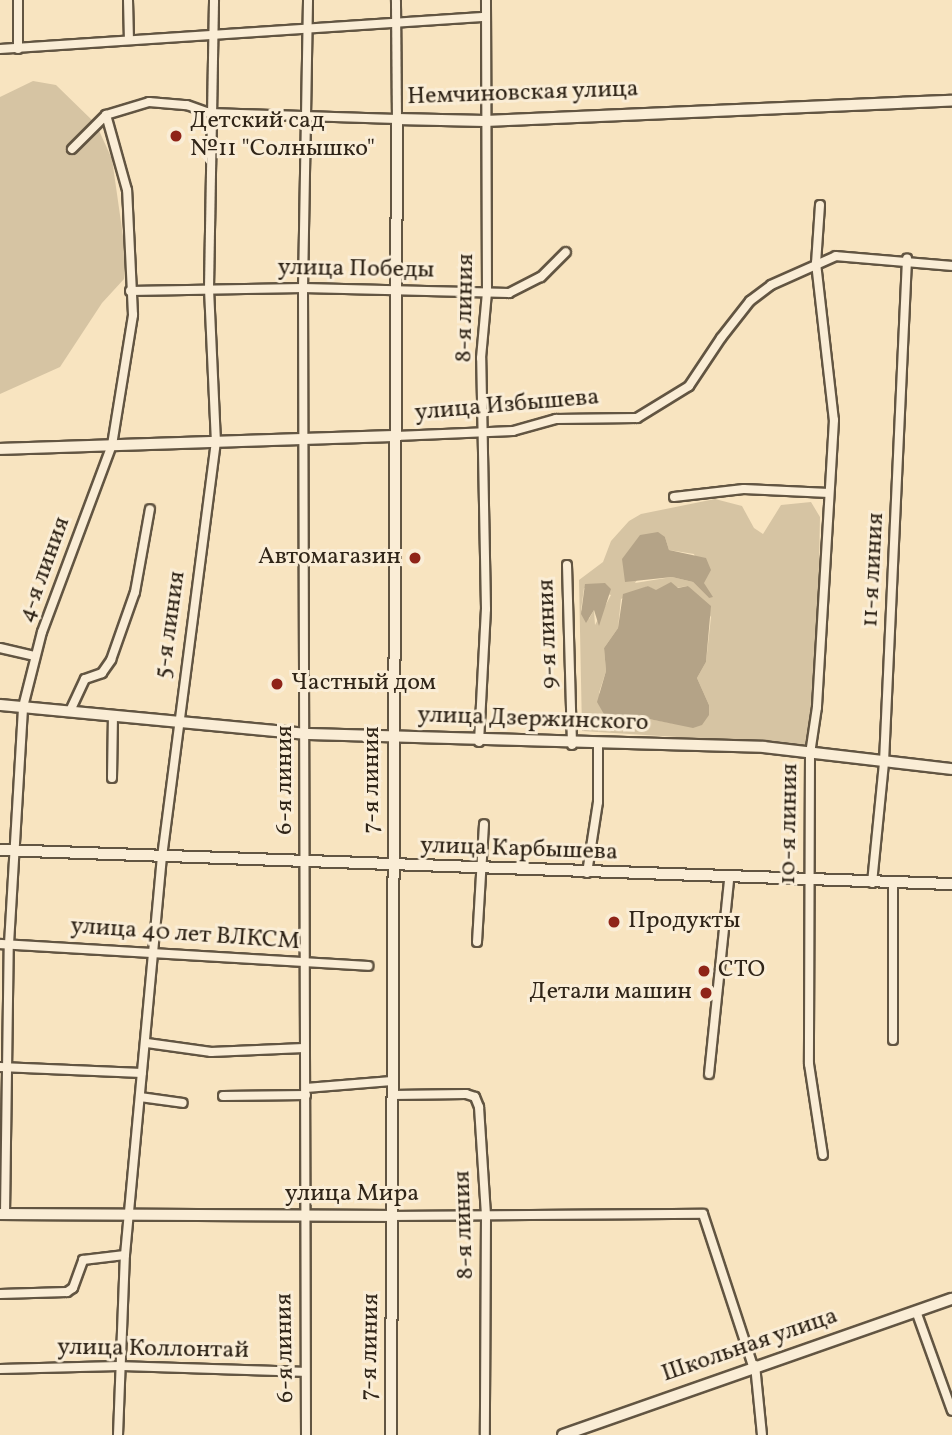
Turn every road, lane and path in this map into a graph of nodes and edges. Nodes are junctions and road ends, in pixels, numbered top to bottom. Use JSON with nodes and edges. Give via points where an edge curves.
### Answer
{"nodes":[{"id":1,"x":18,"y":0,"type":"edge"},
{"id":2,"x":128,"y":0,"type":"edge"},
{"id":3,"x":214,"y":0,"type":"edge"},
{"id":4,"x":308,"y":0,"type":"edge"},
{"id":5,"x":396,"y":0,"type":"edge"},
{"id":6,"x":486,"y":0,"type":"edge"},
{"id":7,"x":486,"y":17,"type":"junction"},
{"id":8,"x":396,"y":21,"type":"junction"},
{"id":9,"x":308,"y":27,"type":"junction"},
{"id":10,"x":213,"y":37,"type":"junction"},
{"id":11,"x":129,"y":40,"type":"junction"},
{"id":12,"x":18,"y":48,"type":"junction"},
{"id":13,"x":0,"y":49,"type":"edge"},
{"id":14,"x":952,"y":101,"type":"edge"},
{"id":15,"x":209,"y":113,"type":"junction"},
{"id":16,"x":106,"y":115,"type":"junction"},
{"id":17,"x":306,"y":117,"type":"junction"},
{"id":18,"x":397,"y":119,"type":"junction"},
{"id":19,"x":485,"y":121,"type":"junction"},
{"id":20,"x":72,"y":149,"type":"dead end"},
{"id":21,"x":820,"y":205,"type":"dead end"},
{"id":22,"x":566,"y":252,"type":"dead end"},
{"id":23,"x":907,"y":259,"type":"junction"},
{"id":24,"x":816,"y":263,"type":"junction"},
{"id":25,"x":952,"y":265,"type":"edge"},
{"id":26,"x":209,"y":288,"type":"junction"},
{"id":27,"x":303,"y":288,"type":"junction"},
{"id":28,"x":393,"y":289,"type":"junction"},
{"id":29,"x":130,"y":291,"type":"junction"},
{"id":30,"x":487,"y":292,"type":"junction"},
{"id":31,"x":485,"y":432,"type":"junction"},
{"id":32,"x":396,"y":436,"type":"junction"},
{"id":33,"x":305,"y":440,"type":"junction"},
{"id":34,"x":216,"y":443,"type":"junction"},
{"id":35,"x":112,"y":444,"type":"junction"},
{"id":36,"x":0,"y":449,"type":"edge"},
{"id":37,"x":829,"y":493,"type":"junction"},
{"id":38,"x":674,"y":497,"type":"dead end"},
{"id":39,"x":150,"y":509,"type":"dead end"},
{"id":40,"x":566,"y":565,"type":"dead end"},
{"id":41,"x":0,"y":648,"type":"edge"},
{"id":42,"x":35,"y":656,"type":"junction"},
{"id":43,"x":0,"y":705,"type":"edge"},
{"id":44,"x":23,"y":707,"type":"junction"},
{"id":45,"x":70,"y":711,"type":"junction"},
{"id":46,"x":113,"y":715,"type":"junction"},
{"id":47,"x":177,"y":720,"type":"junction"},
{"id":48,"x":306,"y":734,"type":"junction"},
{"id":49,"x":394,"y":736,"type":"junction"},
{"id":50,"x":479,"y":742,"type":"junction"},
{"id":51,"x":598,"y":743,"type":"junction"},
{"id":52,"x":572,"y":745,"type":"junction"},
{"id":53,"x":810,"y":754,"type":"junction"},
{"id":54,"x":884,"y":762,"type":"junction"},
{"id":55,"x":952,"y":769,"type":"edge"},
{"id":56,"x":111,"y":778,"type":"dead end"},
{"id":57,"x":484,"y":824,"type":"dead end"},
{"id":58,"x":0,"y":850,"type":"edge"},
{"id":59,"x":15,"y":851,"type":"junction"},
{"id":60,"x":162,"y":857,"type":"junction"},
{"id":61,"x":304,"y":862,"type":"junction"},
{"id":62,"x":394,"y":867,"type":"junction"},
{"id":63,"x":481,"y":869,"type":"junction"},
{"id":64,"x":587,"y":873,"type":"junction"},
{"id":65,"x":729,"y":879,"type":"junction"},
{"id":66,"x":808,"y":881,"type":"junction"},
{"id":67,"x":872,"y":883,"type":"junction"},
{"id":68,"x":893,"y":883,"type":"junction"},
{"id":69,"x":952,"y":884,"type":"edge"},
{"id":70,"x":477,"y":942,"type":"dead end"},
{"id":71,"x":5,"y":944,"type":"edge"},
{"id":72,"x":156,"y":953,"type":"junction"},
{"id":73,"x":304,"y":962,"type":"junction"},
{"id":74,"x":368,"y":966,"type":"dead end"},
{"id":75,"x":893,"y":1040,"type":"dead end"},
{"id":76,"x":147,"y":1043,"type":"junction"},
{"id":77,"x":304,"y":1048,"type":"junction"},
{"id":78,"x":5,"y":1067,"type":"edge"},
{"id":79,"x":142,"y":1073,"type":"junction"},
{"id":80,"x":709,"y":1074,"type":"dead end"},
{"id":81,"x":392,"y":1081,"type":"junction"},
{"id":82,"x":306,"y":1091,"type":"junction"},
{"id":83,"x":393,"y":1095,"type":"junction"},
{"id":84,"x":223,"y":1096,"type":"dead end"},
{"id":85,"x":140,"y":1097,"type":"junction"},
{"id":86,"x":183,"y":1103,"type":"dead end"},
{"id":87,"x":822,"y":1154,"type":"dead end"},
{"id":88,"x":2,"y":1214,"type":"edge"},
{"id":89,"x":128,"y":1216,"type":"junction"},
{"id":90,"x":393,"y":1216,"type":"junction"},
{"id":91,"x":485,"y":1216,"type":"junction"},
{"id":92,"x":304,"y":1217,"type":"junction"},
{"id":93,"x":125,"y":1255,"type":"junction"},
{"id":94,"x":0,"y":1294,"type":"edge"},
{"id":95,"x":952,"y":1299,"type":"edge"},
{"id":96,"x":916,"y":1311,"type":"junction"},
{"id":97,"x":119,"y":1366,"type":"junction"},
{"id":98,"x":754,"y":1366,"type":"junction"},
{"id":99,"x":0,"y":1369,"type":"edge"},
{"id":100,"x":306,"y":1372,"type":"junction"},
{"id":101,"x":952,"y":1411,"type":"edge"},
{"id":102,"x":118,"y":1435,"type":"edge"},
{"id":103,"x":306,"y":1435,"type":"edge"},
{"id":104,"x":391,"y":1435,"type":"edge"},
{"id":105,"x":485,"y":1435,"type":"edge"},
{"id":106,"x":563,"y":1435,"type":"edge"},
{"id":107,"x":762,"y":1435,"type":"edge"}],
"edges":[{"from":1,"to":12,"type":"street"},
{"from":2,"to":11,"type":"street"},
{"from":3,"to":10,"type":"street","name":"5-я линия"},
{"from":4,"to":9,"type":"street","name":"6-я линия"},
{"from":5,"to":8,"type":"street","name":"7-я линия"},
{"from":6,"to":7,"type":"street","name":"8-я линия"},
{"from":7,"to":8,"type":"street"},
{"from":7,"to":19,"type":"street","name":"8-я линия"},
{"from":8,"to":9,"type":"street"},
{"from":8,"to":18,"type":"street","name":"7-я линия"},
{"from":9,"to":10,"type":"street"},
{"from":9,"to":17,"type":"street","name":"6-я линия"},
{"from":10,"to":11,"type":"street"},
{"from":10,"to":15,"type":"street","name":"5-я линия"},
{"from":11,"to":12,"type":"street"},
{"from":12,"to":13,"type":"street"},
{"from":14,"to":19,"type":"main road","name":"Немчиновская улица"},
{"from":15,"to":16,"type":"street","name":"Немчиновская улица","via":[[187,105],[149,102]]},
{"from":15,"to":17,"type":"street","name":"Немчиновская улица"},
{"from":15,"to":26,"type":"street","name":"5-я линия"},
{"from":16,"to":20,"type":"street","name":"Немчиновская улица"},
{"from":16,"to":29,"type":"street","name":"4-я линия","via":[[127,190]]},
{"from":17,"to":18,"type":"street","name":"Немчиновская улица"},
{"from":17,"to":27,"type":"street","name":"6-я линия"},
{"from":18,"to":19,"type":"main road","name":"Немчиновская улица"},
{"from":18,"to":28,"type":"main road","name":"7-я линия"},
{"from":19,"to":30,"type":"street","name":"8-я линия"},
{"from":21,"to":24,"type":"street","name":"10-я линия"},
{"from":22,"to":30,"type":"street","name":"улица Победы","via":[[528,286],[509,293]]},
{"from":23,"to":24,"type":"street","name":"улица Избышева","via":[[836,256]]},
{"from":23,"to":25,"type":"street","name":"улица Избышева"},
{"from":23,"to":54,"type":"street","name":"11-я линия"},
{"from":24,"to":31,"type":"street","name":"улица Избышева","via":[[750,301],[689,386],[660,408],[637,418],[556,419],[513,431]]},
{"from":24,"to":37,"type":"street","name":"10-я линия","via":[[833,385]]},
{"from":26,"to":27,"type":"street","name":"улица Победы"},
{"from":26,"to":29,"type":"street","name":"улица Победы"},
{"from":26,"to":34,"type":"street","name":"5-я линия"},
{"from":27,"to":28,"type":"street","name":"улица Победы"},
{"from":27,"to":33,"type":"street","name":"6-я линия"},
{"from":28,"to":30,"type":"street","name":"улица Победы"},
{"from":28,"to":32,"type":"main road","name":"7-я линия"},
{"from":29,"to":35,"type":"street","name":"4-я линия","via":[[133,315]]},
{"from":30,"to":31,"type":"street","name":"8-я линия","via":[[481,358]]},
{"from":31,"to":32,"type":"street","name":"улица Избышева"},
{"from":31,"to":50,"type":"street","name":"8-я линия","via":[[486,609]]},
{"from":32,"to":33,"type":"main road","name":"улица Избышева"},
{"from":32,"to":49,"type":"main road","name":"7-я линия"},
{"from":33,"to":34,"type":"main road","name":"улица Избышева"},
{"from":33,"to":48,"type":"street","name":"6-я линия"},
{"from":34,"to":35,"type":"main road","name":"улица Избышева"},
{"from":34,"to":47,"type":"street","name":"5-я линия"},
{"from":35,"to":36,"type":"main road","name":"улица Избышева"},
{"from":35,"to":42,"type":"street","name":"4-я линия"},
{"from":37,"to":38,"type":"street","via":[[744,489]]},
{"from":37,"to":53,"type":"street","name":"10-я линия","via":[[817,707]]},
{"from":39,"to":45,"type":"street","via":[[135,592],[111,660],[102,673],[85,679]]},
{"from":40,"to":52,"type":"street","name":"9-я линия"},
{"from":41,"to":42,"type":"street"},
{"from":42,"to":44,"type":"street","name":"4-я линия"},
{"from":43,"to":44,"type":"main road","name":"улица Дзержинского"},
{"from":44,"to":45,"type":"main road","name":"улица Дзержинского"},
{"from":44,"to":59,"type":"street","name":"4-я линия"},
{"from":45,"to":46,"type":"main road","name":"улица Дзержинского"},
{"from":46,"to":47,"type":"main road","name":"улица Дзержинского"},
{"from":46,"to":56,"type":"street"},
{"from":47,"to":48,"type":"main road","name":"улица Дзержинского"},
{"from":47,"to":60,"type":"street","name":"5-я линия"},
{"from":48,"to":49,"type":"main road","name":"улица Дзержинского"},
{"from":48,"to":61,"type":"street","name":"6-я линия"},
{"from":49,"to":50,"type":"main road","name":"улица Дзержинского"},
{"from":49,"to":62,"type":"main road","name":"7-я линия"},
{"from":50,"to":52,"type":"main road","name":"улица Дзержинского"},
{"from":51,"to":52,"type":"main road","name":"улица Дзержинского"},
{"from":51,"to":53,"type":"main road","name":"улица Дзержинского","via":[[764,747]]},
{"from":51,"to":64,"type":"street","via":[[598,802]]},
{"from":53,"to":54,"type":"main road","name":"улица Дзержинского"},
{"from":53,"to":66,"type":"street","name":"10-я линия"},
{"from":54,"to":55,"type":"main road","name":"улица Дзержинского"},
{"from":54,"to":67,"type":"street","name":"11-я линия"},
{"from":57,"to":63,"type":"street"},
{"from":58,"to":59,"type":"main road","name":"улица Карбышева"},
{"from":59,"to":60,"type":"main road","name":"улица Карбышева"},
{"from":59,"to":71,"type":"street","name":"4-я линия"},
{"from":60,"to":61,"type":"main road","name":"улица Карбышева"},
{"from":60,"to":72,"type":"street","name":"5-я линия"},
{"from":61,"to":62,"type":"main road","name":"улица Карбышева"},
{"from":61,"to":73,"type":"street","name":"6-я линия"},
{"from":62,"to":63,"type":"main road","name":"улица Карбышева"},
{"from":62,"to":81,"type":"main road","name":"7-я линия"},
{"from":63,"to":64,"type":"main road","name":"улица Карбышева"},
{"from":63,"to":70,"type":"street"},
{"from":64,"to":65,"type":"main road","name":"улица Карбышева"},
{"from":65,"to":66,"type":"main road","name":"улица Карбышева"},
{"from":65,"to":80,"type":"street"},
{"from":66,"to":67,"type":"main road","name":"улица Карбышева"},
{"from":66,"to":87,"type":"street","name":"10-я линия","via":[[809,1064]]},
{"from":67,"to":68,"type":"main road","name":"улица Карбышева"},
{"from":68,"to":69,"type":"main road","name":"улица Карбышева"},
{"from":68,"to":75,"type":"street"},
{"from":71,"to":72,"type":"street","name":"улица 40 лет ВЛКСМ"},
{"from":71,"to":78,"type":"street","name":"4-я линия"},
{"from":72,"to":73,"type":"street","name":"улица 40 лет ВЛКСМ"},
{"from":72,"to":76,"type":"street","name":"5-я линия"},
{"from":73,"to":74,"type":"street","name":"улица 40 лет ВЛКСМ"},
{"from":73,"to":77,"type":"street","name":"6-я линия"},
{"from":76,"to":77,"type":"street","via":[[211,1052]]},
{"from":76,"to":79,"type":"street","name":"5-я линия"},
{"from":77,"to":82,"type":"street","name":"6-я линия"},
{"from":78,"to":79,"type":"street"},
{"from":78,"to":88,"type":"street","name":"4-я линия"},
{"from":79,"to":85,"type":"street","name":"5-я линия"},
{"from":81,"to":82,"type":"street"},
{"from":81,"to":83,"type":"main road","name":"7-я линия"},
{"from":82,"to":84,"type":"street"},
{"from":82,"to":92,"type":"street","name":"6-я линия"},
{"from":83,"to":90,"type":"main road","name":"7-я линия"},
{"from":83,"to":91,"type":"street","name":"8-я линия","via":[[475,1097]]},
{"from":85,"to":86,"type":"street"},
{"from":85,"to":89,"type":"street","name":"5-я линия"},
{"from":88,"to":89,"type":"main road","name":"улица Мира"},
{"from":89,"to":92,"type":"main road","name":"улица Мира"},
{"from":89,"to":93,"type":"street","name":"5-я линия"},
{"from":90,"to":91,"type":"street","name":"улица Мира"},
{"from":90,"to":92,"type":"main road","name":"улица Мира"},
{"from":90,"to":104,"type":"main road","name":"7-я линия"},
{"from":91,"to":98,"type":"street","name":"улица Мира","via":[[703,1214]]},
{"from":91,"to":105,"type":"street","name":"8-я линия"},
{"from":92,"to":100,"type":"street","name":"6-я линия"},
{"from":93,"to":94,"type":"street","via":[[83,1261],[67,1292]]},
{"from":93,"to":97,"type":"street","name":"5-я линия"},
{"from":95,"to":96,"type":"main road","name":"Школьная улица"},
{"from":96,"to":98,"type":"main road","name":"Школьная улица"},
{"from":96,"to":101,"type":"street"},
{"from":97,"to":99,"type":"street","name":"улица Коллонтай"},
{"from":97,"to":100,"type":"street","name":"улица Коллонтай"},
{"from":97,"to":102,"type":"street","name":"5-я линия"},
{"from":98,"to":106,"type":"main road","name":"Школьная улица"},
{"from":98,"to":107,"type":"street"},
{"from":100,"to":103,"type":"street","name":"6-я линия"}]}
